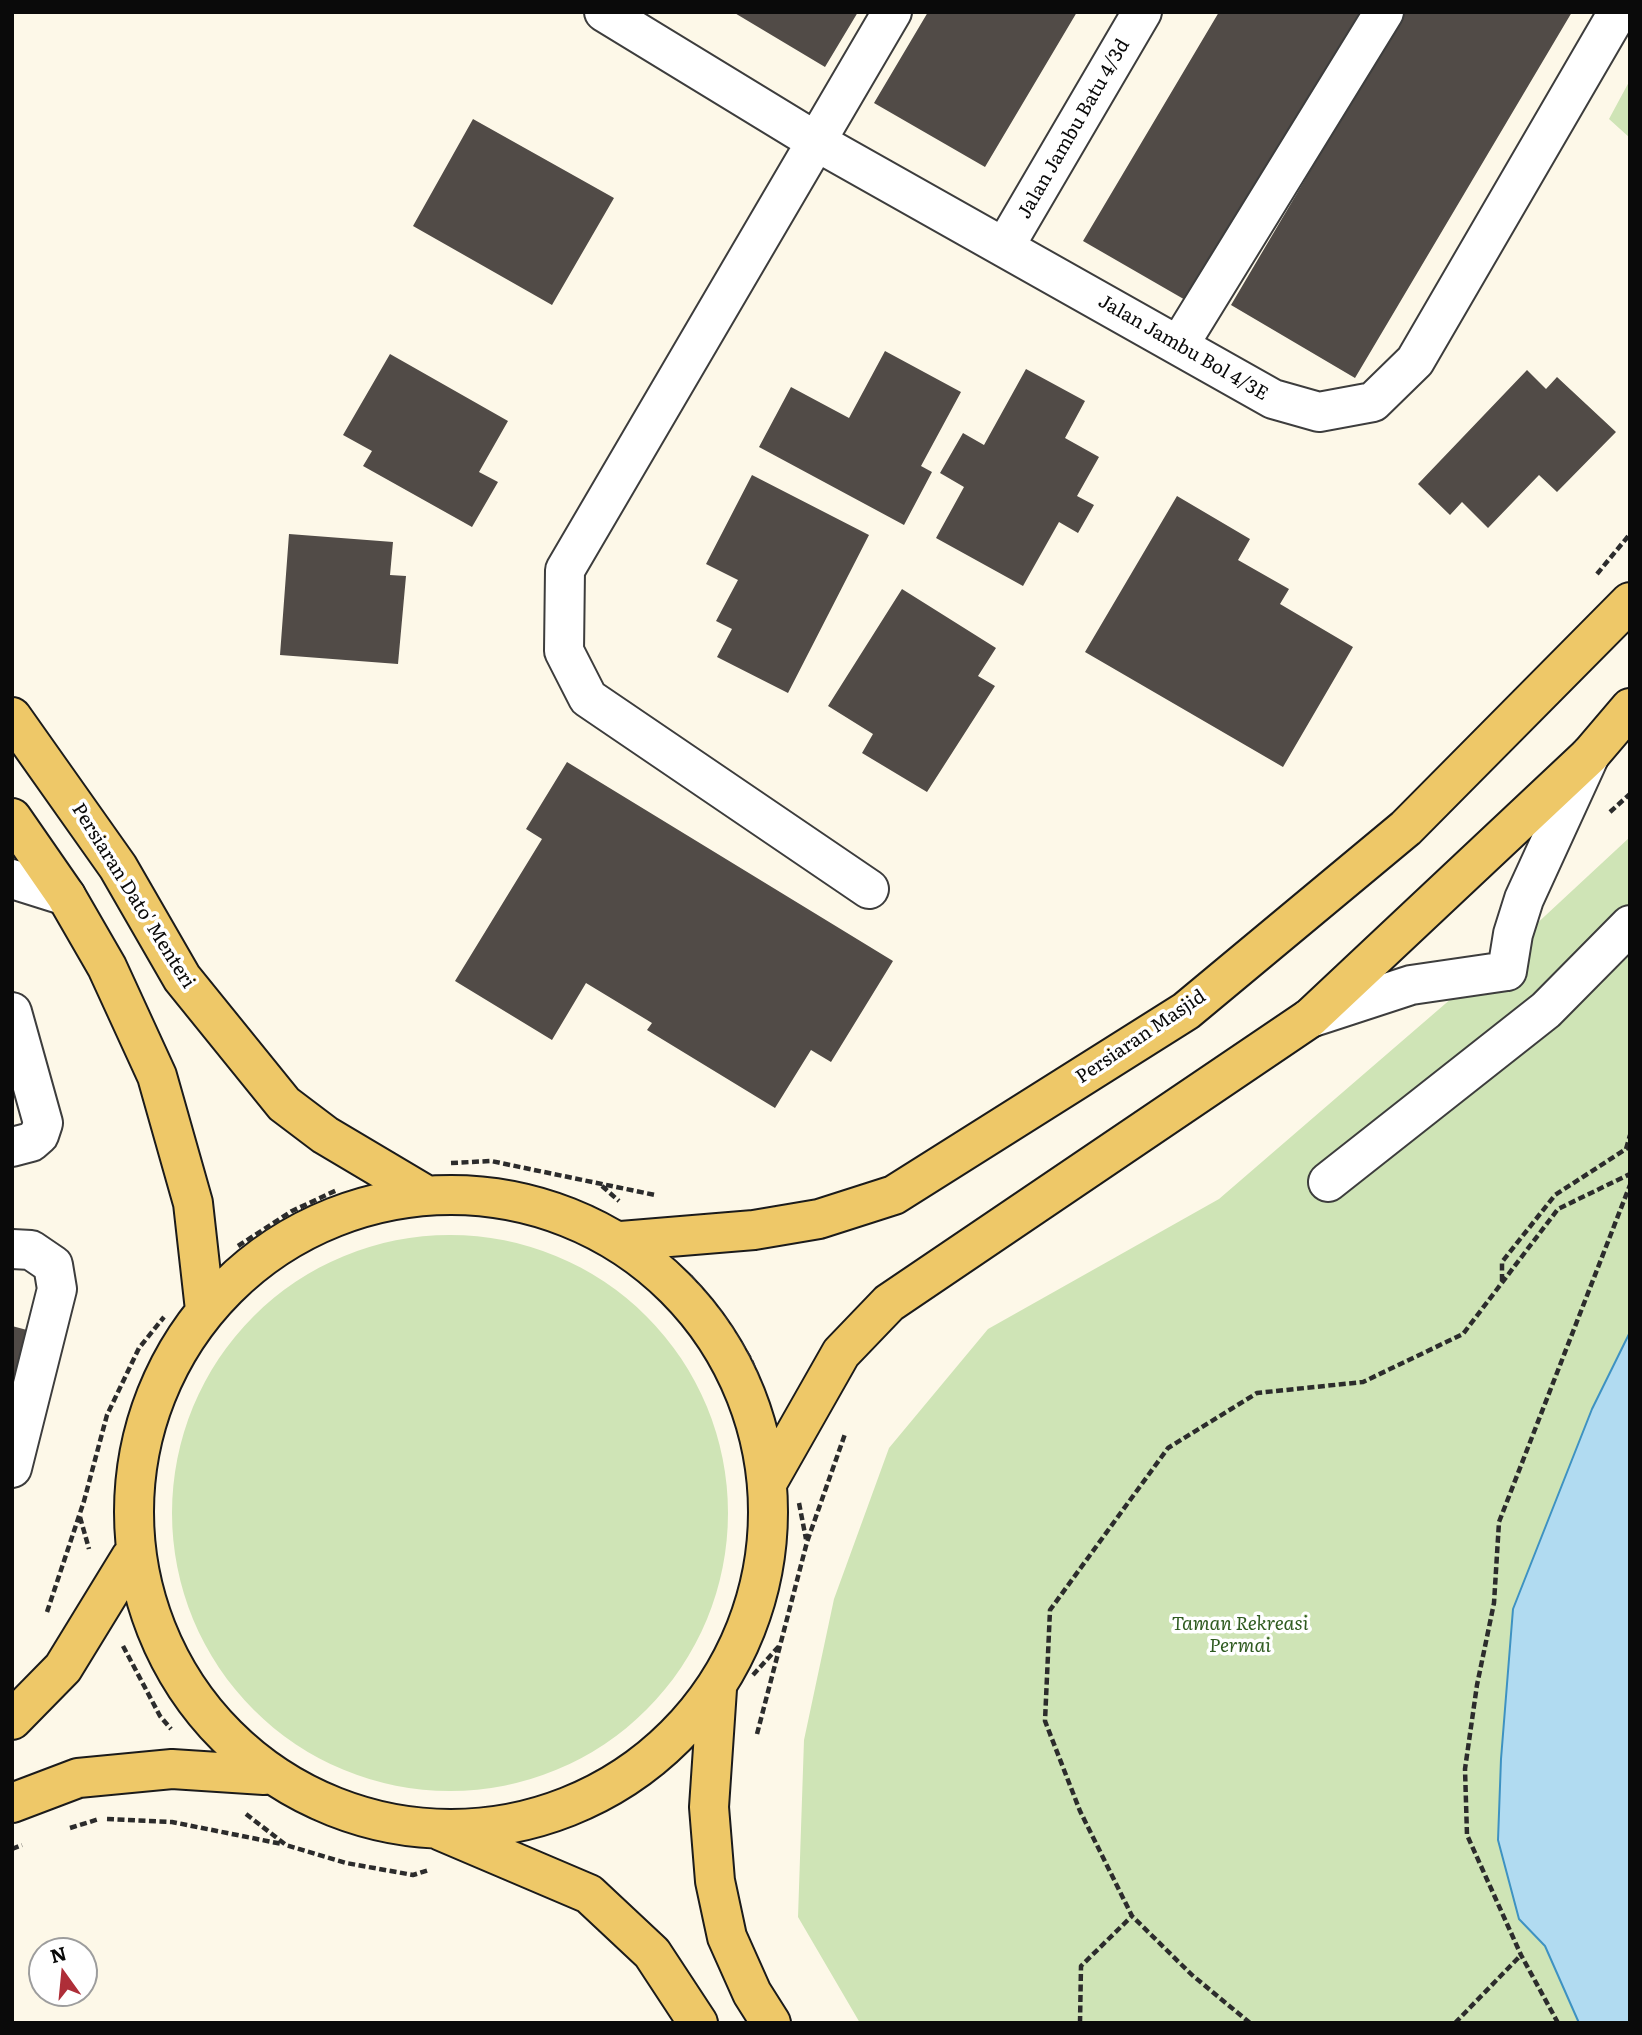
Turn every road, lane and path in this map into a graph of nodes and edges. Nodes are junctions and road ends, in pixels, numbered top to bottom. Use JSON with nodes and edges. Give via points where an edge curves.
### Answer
{"nodes":[{"id":1,"x":604,"y":12,"type":"edge"},
{"id":2,"x":892,"y":12,"type":"edge"},
{"id":3,"x":1142,"y":12,"type":"edge"},
{"id":4,"x":1384,"y":12,"type":"edge"},
{"id":5,"x":1618,"y":12,"type":"edge"},
{"id":6,"x":656,"y":26,"type":"edge"},
{"id":7,"x":817,"y":142,"type":"junction"},
{"id":8,"x":1005,"y":246,"type":"junction"},
{"id":9,"x":1179,"y":345,"type":"junction"},
{"id":10,"x":1630,"y":534,"type":"edge"},
{"id":11,"x":1595,"y":576,"type":"dead end"},
{"id":12,"x":1630,"y":602,"type":"edge"},
{"id":13,"x":1630,"y":708,"type":"edge"},
{"id":14,"x":12,"y":717,"type":"edge"},
{"id":15,"x":1590,"y":755,"type":"junction"},
{"id":16,"x":1630,"y":794,"type":"edge"},
{"id":17,"x":12,"y":818,"type":"edge"},
{"id":18,"x":1602,"y":819,"type":"dead end"},
{"id":19,"x":12,"y":879,"type":"edge"},
{"id":20,"x":869,"y":889,"type":"dead end"},
{"id":21,"x":66,"y":896,"type":"junction"},
{"id":22,"x":1630,"y":925,"type":"edge"},
{"id":23,"x":1507,"y":971,"type":"junction"},
{"id":24,"x":1546,"y":1010,"type":"junction"},
{"id":25,"x":12,"y":1012,"type":"edge"},
{"id":26,"x":1310,"y":1018,"type":"junction"},
{"id":27,"x":1630,"y":1135,"type":"edge"},
{"id":28,"x":12,"y":1147,"type":"edge"},
{"id":29,"x":1628,"y":1148,"type":"edge"},
{"id":30,"x":390,"y":1174,"type":"junction"},
{"id":31,"x":1630,"y":1174,"type":"edge"},
{"id":32,"x":1328,"y":1182,"type":"dead end"},
{"id":33,"x":1630,"y":1185,"type":"edge"},
{"id":34,"x":601,"y":1186,"type":"junction"},
{"id":35,"x":426,"y":1195,"type":"junction"},
{"id":36,"x":663,"y":1196,"type":"dead end"},
{"id":37,"x":659,"y":1238,"type":"junction"},
{"id":38,"x":621,"y":1241,"type":"junction"},
{"id":39,"x":12,"y":1249,"type":"edge"},
{"id":40,"x":201,"y":1273,"type":"junction"},
{"id":41,"x":1503,"y":1282,"type":"junction"},
{"id":42,"x":205,"y":1310,"type":"junction"},
{"id":43,"x":848,"y":1424,"type":"dead end"},
{"id":44,"x":777,"y":1466,"type":"junction"},
{"id":45,"x":12,"y":1468,"type":"edge"},
{"id":46,"x":79,"y":1515,"type":"junction"},
{"id":47,"x":807,"y":1542,"type":"junction"},
{"id":48,"x":131,"y":1557,"type":"junction"},
{"id":49,"x":104,"y":1601,"type":"junction"},
{"id":50,"x":46,"y":1614,"type":"dead end"},
{"id":51,"x":780,"y":1644,"type":"junction"},
{"id":52,"x":716,"y":1703,"type":"junction"},
{"id":53,"x":12,"y":1720,"type":"edge"},
{"id":54,"x":756,"y":1738,"type":"dead end"},
{"id":55,"x":672,"y":1760,"type":"dead end"},
{"id":56,"x":208,"y":1771,"type":"junction"},
{"id":57,"x":264,"y":1775,"type":"junction"},
{"id":58,"x":12,"y":1803,"type":"edge"},
{"id":59,"x":66,"y":1829,"type":"dead end"},
{"id":60,"x":438,"y":1829,"type":"junction"},
{"id":61,"x":32,"y":1840,"type":"dead end"},
{"id":62,"x":286,"y":1845,"type":"junction"},
{"id":63,"x":12,"y":1849,"type":"edge"},
{"id":64,"x":488,"y":1851,"type":"junction"},
{"id":65,"x":1132,"y":1916,"type":"junction"},
{"id":66,"x":1521,"y":1955,"type":"junction"},
{"id":67,"x":698,"y":2023,"type":"edge"},
{"id":68,"x":771,"y":2023,"type":"edge"},
{"id":69,"x":1080,"y":2023,"type":"edge"},
{"id":70,"x":1250,"y":2023,"type":"edge"},
{"id":71,"x":1455,"y":2023,"type":"edge"},
{"id":72,"x":1558,"y":2023,"type":"edge"}],
"edges":[{"from":1,"to":6,"type":"street","name":"Jalan Jambu Bol 4/3E"},
{"from":2,"to":7,"type":"street"},
{"from":3,"to":8,"type":"street","name":"Jalan Jambu Batu 4/3d"},
{"from":4,"to":9,"type":"street"},
{"from":5,"to":9,"type":"street","name":"Jalan Jambu Bol 4/3E","via":[[1415,361],[1373,402],[1319,412],[1273,399]]},
{"from":6,"to":7,"type":"street","name":"Jalan Jambu Bol 4/3E"},
{"from":7,"to":8,"type":"street","name":"Jalan Jambu Bol 4/3E"},
{"from":7,"to":20,"type":"street","via":[[565,570],[564,651],[588,698]]},
{"from":8,"to":9,"type":"street","name":"Jalan Jambu Bol 4/3E"},
{"from":10,"to":11,"type":"path"},
{"from":12,"to":37,"type":"main road","name":"Persiaran Masjid","via":[[1406,828],[1185,1011],[894,1195],[819,1219]]},
{"from":13,"to":15,"type":"main road"},
{"from":14,"to":30,"type":"main road","name":"Persiaran Dato' Menteri","via":[[118,867],[182,978],[284,1104]]},
{"from":15,"to":23,"type":"street","via":[[1524,898]]},
{"from":15,"to":26,"type":"main road"},
{"from":16,"to":18,"type":"path"},
{"from":17,"to":21,"type":"main road"},
{"from":19,"to":21,"type":"street"},
{"from":21,"to":40,"type":"main road","via":[[107,967],[157,1076],[193,1203]]},
{"from":22,"to":24,"type":"street"},
{"from":23,"to":24,"type":"street"},
{"from":23,"to":26,"type":"street","via":[[1411,985]]},
{"from":24,"to":32,"type":"street"},
{"from":25,"to":28,"type":"street","via":[[43,1123],[30,1142]]},
{"from":26,"to":44,"type":"main road","via":[[888,1303],[841,1353]]},
{"from":27,"to":29,"type":"path"},
{"from":29,"to":41,"type":"path","via":[[1555,1195],[1502,1262]]},
{"from":30,"to":34,"type":"path","via":[[491,1160]]},
{"from":30,"to":35,"type":"main road","name":"Persiaran Dato' Menteri"},
{"from":30,"to":40,"type":"path","via":[[338,1189],[292,1211]]},
{"from":31,"to":41,"type":"path","via":[[1558,1209]]},
{"from":33,"to":66,"type":"path","via":[[1499,1522],[1494,1603],[1465,1769],[1467,1835]]},
{"from":34,"to":36,"type":"path"},
{"from":34,"to":37,"type":"path"},
{"from":35,"to":38,"type":"main road","via":[[528,1202]]},
{"from":35,"to":42,"type":"main road","via":[[343,1213],[267,1252]]},
{"from":37,"to":38,"type":"main road","name":"Persiaran Masjid"},
{"from":37,"to":44,"type":"path","via":[[726,1320],[751,1360]]},
{"from":38,"to":44,"type":"main road","via":[[694,1304],[745,1385]]},
{"from":39,"to":45,"type":"street","via":[[31,1250],[53,1265],[57,1289]]},
{"from":40,"to":42,"type":"main road"},
{"from":40,"to":46,"type":"path","via":[[139,1349],[107,1415]]},
{"from":41,"to":65,"type":"path","via":[[1463,1334],[1363,1382],[1257,1393],[1168,1448],[1050,1610],[1045,1721],[1080,1811]]},
{"from":42,"to":48,"type":"main road","via":[[158,1387],[134,1473]]},
{"from":43,"to":47,"type":"path"},
{"from":44,"to":47,"type":"path"},
{"from":44,"to":52,"type":"main road","via":[[762,1588]]},
{"from":46,"to":49,"type":"path"},
{"from":46,"to":50,"type":"path"},
{"from":47,"to":51,"type":"path"},
{"from":48,"to":49,"type":"main road"},
{"from":48,"to":57,"type":"main road","via":[[159,1639],[199,1708]]},
{"from":49,"to":53,"type":"main road","via":[[64,1668]]},
{"from":49,"to":56,"type":"path","via":[[134,1671],[160,1716]]},
{"from":51,"to":52,"type":"path"},
{"from":51,"to":54,"type":"path"},
{"from":52,"to":60,"type":"main road","via":[[663,1749],[596,1795],[520,1822]]},
{"from":52,"to":68,"type":"main road","via":[[709,1807],[715,1881],[727,1937]]},
{"from":55,"to":64,"type":"path","via":[[633,1791],[587,1815]]},
{"from":56,"to":57,"type":"main road"},
{"from":56,"to":58,"type":"main road","via":[[172,1769],[78,1778]]},
{"from":56,"to":62,"type":"path","via":[[248,1817]]},
{"from":57,"to":60,"type":"main road","via":[[343,1811]]},
{"from":59,"to":62,"type":"path","via":[[102,1819],[172,1822]]},
{"from":60,"to":64,"type":"main road"},
{"from":61,"to":63,"type":"path"},
{"from":62,"to":64,"type":"path","via":[[346,1863],[413,1875]]},
{"from":64,"to":67,"type":"main road","via":[[589,1894],[652,1953]]},
{"from":65,"to":69,"type":"path","via":[[1081,1966]]},
{"from":65,"to":70,"type":"path"},
{"from":66,"to":71,"type":"path"},
{"from":66,"to":72,"type":"path"}]}
